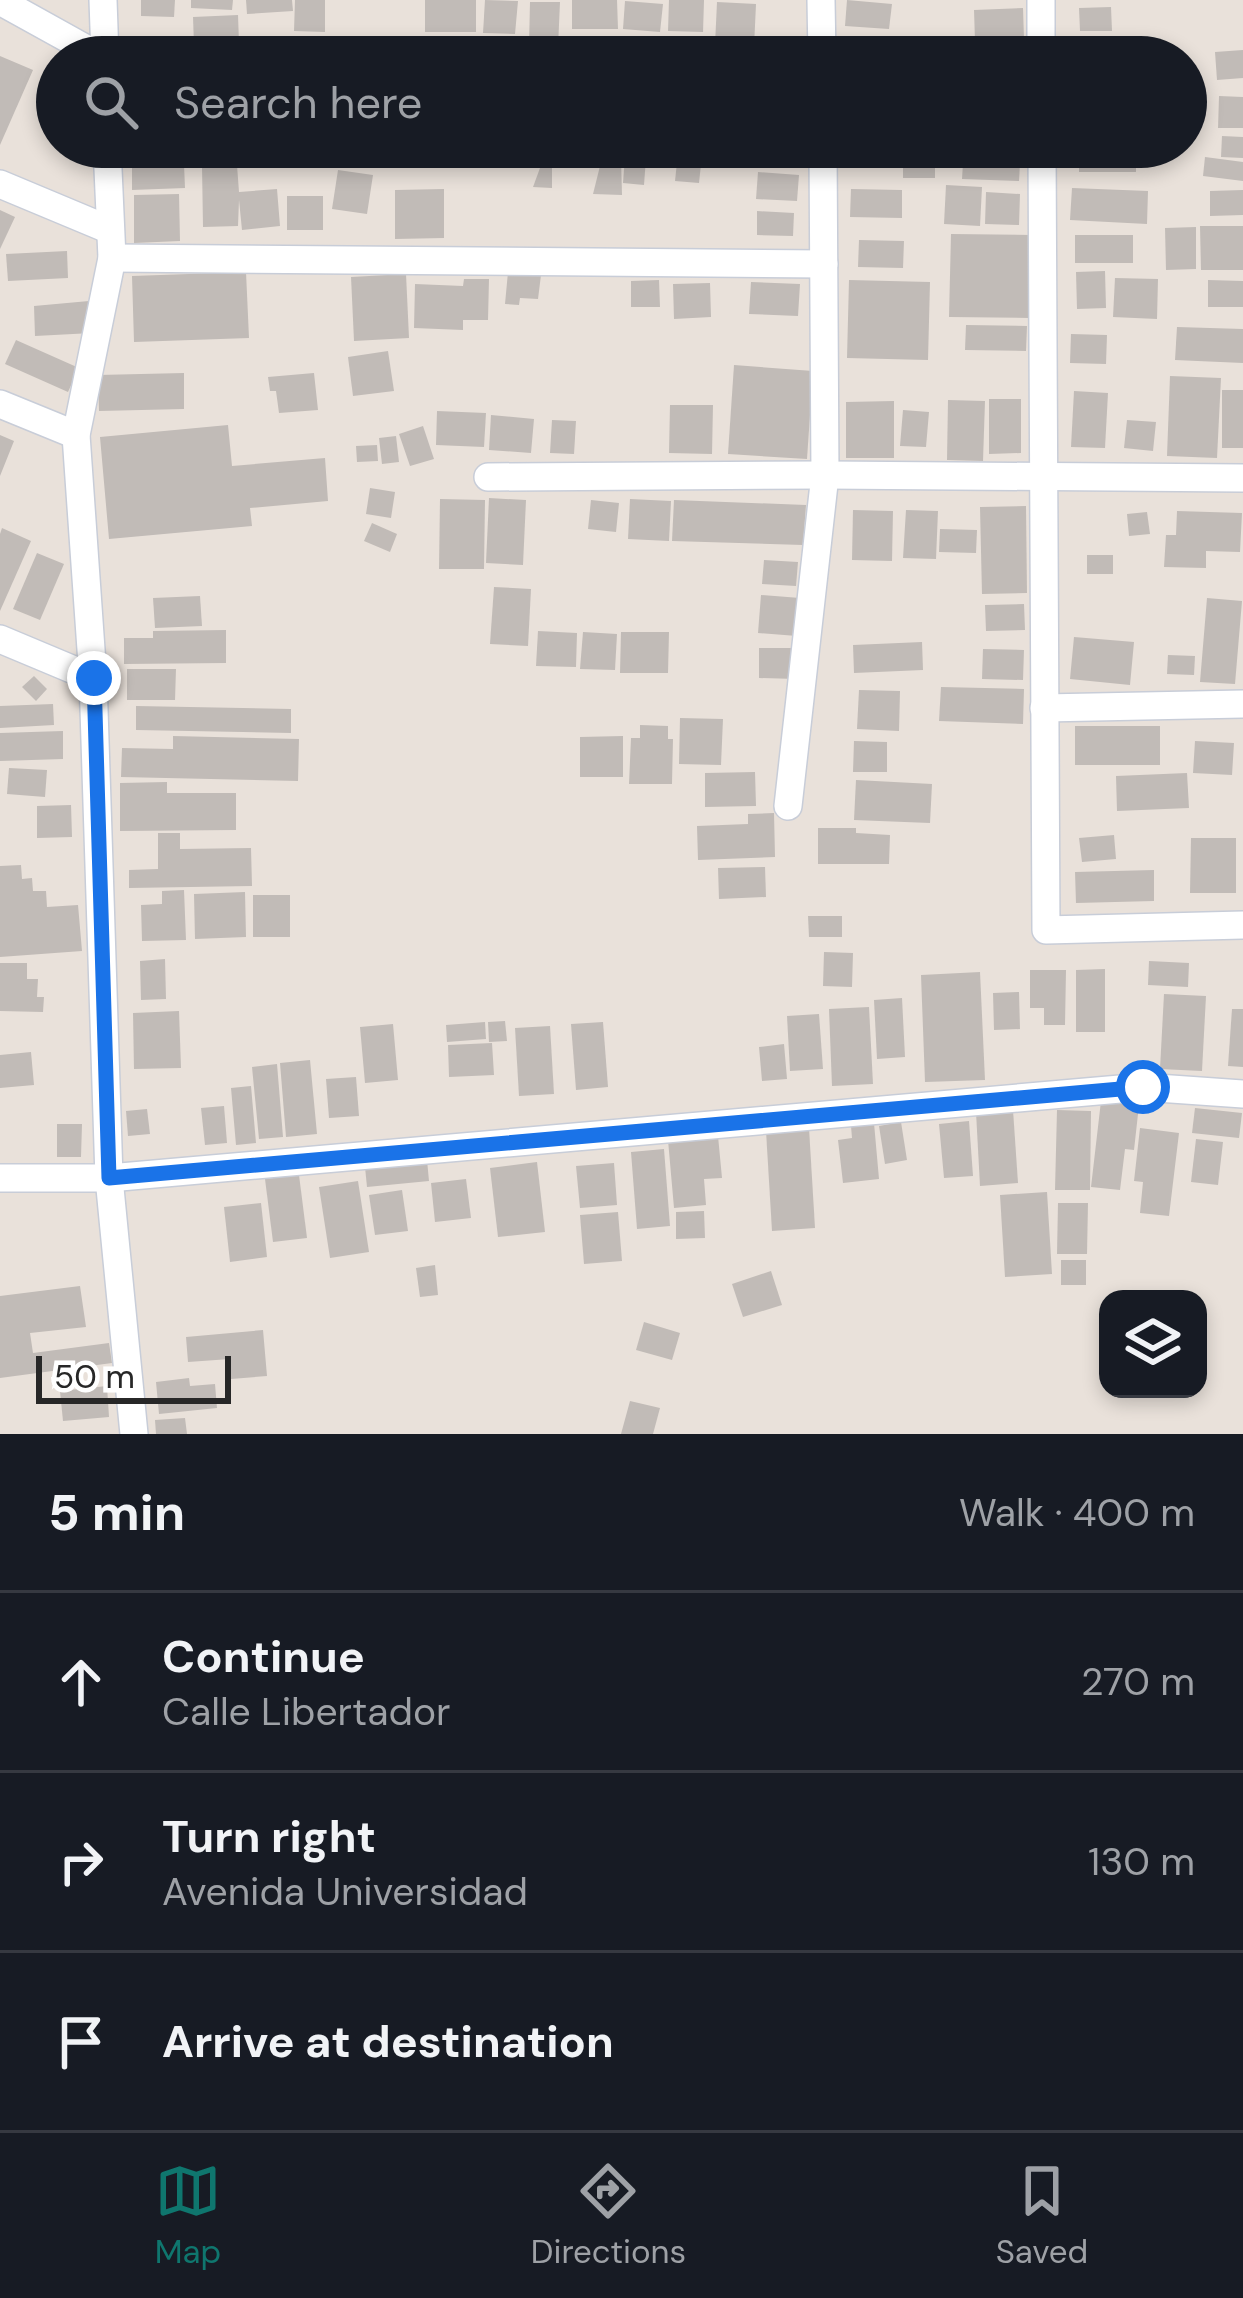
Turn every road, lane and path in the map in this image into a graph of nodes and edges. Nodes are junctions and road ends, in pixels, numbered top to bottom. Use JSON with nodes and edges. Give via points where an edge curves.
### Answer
{"nodes":[{"id":1,"x":103,"y":0,"type":"edge"},
{"id":2,"x":821,"y":0,"type":"edge"},
{"id":3,"x":1041,"y":0,"type":"edge"},
{"id":4,"x":0,"y":1,"type":"edge"},
{"id":5,"x":64,"y":36,"type":"edge"},
{"id":6,"x":103,"y":36,"type":"edge"},
{"id":7,"x":822,"y":36,"type":"edge"},
{"id":8,"x":1042,"y":36,"type":"edge"},
{"id":9,"x":108,"y":168,"type":"edge"},
{"id":10,"x":823,"y":168,"type":"edge"},
{"id":11,"x":1042,"y":168,"type":"edge"},
{"id":12,"x":0,"y":184,"type":"edge"},
{"id":13,"x":111,"y":244,"type":"junction"},
{"id":14,"x":824,"y":264,"type":"junction"},
{"id":15,"x":0,"y":404,"type":"edge"},
{"id":16,"x":76,"y":435,"type":"junction"},
{"id":17,"x":825,"y":475,"type":"junction"},
{"id":18,"x":488,"y":477,"type":"dead end"},
{"id":19,"x":1042,"y":478,"type":"junction"},
{"id":20,"x":1243,"y":478,"type":"edge"},
{"id":21,"x":0,"y":639,"type":"edge"},
{"id":22,"x":94,"y":678,"type":"junction"},
{"id":23,"x":1243,"y":704,"type":"edge"},
{"id":24,"x":1044,"y":708,"type":"junction"},
{"id":25,"x":788,"y":806,"type":"dead end"},
{"id":26,"x":1243,"y":926,"type":"edge"},
{"id":27,"x":1243,"y":1094,"type":"edge"},
{"id":28,"x":0,"y":1178,"type":"edge"},
{"id":29,"x":109,"y":1178,"type":"junction"},
{"id":30,"x":134,"y":1434,"type":"edge"}],
"edges":[{"from":1,"to":6,"type":"street"},
{"from":2,"to":7,"type":"street"},
{"from":3,"to":8,"type":"street"},
{"from":4,"to":5,"type":"street"},
{"from":9,"to":13,"type":"street"},
{"from":10,"to":14,"type":"street"},
{"from":11,"to":19,"type":"street"},
{"from":12,"to":13,"type":"street"},
{"from":13,"to":14,"type":"street"},
{"from":13,"to":16,"type":"street"},
{"from":14,"to":17,"type":"street"},
{"from":15,"to":16,"type":"street"},
{"from":16,"to":22,"type":"street"},
{"from":17,"to":18,"type":"street"},
{"from":17,"to":19,"type":"street"},
{"from":17,"to":25,"type":"street"},
{"from":19,"to":20,"type":"street"},
{"from":19,"to":24,"type":"street"},
{"from":21,"to":22,"type":"street"},
{"from":22,"to":29,"type":"street"},
{"from":23,"to":24,"type":"street"},
{"from":24,"to":26,"type":"street","via":[[1046,930]]},
{"from":27,"to":29,"type":"street","via":[[1143,1087]]},
{"from":28,"to":29,"type":"street"},
{"from":29,"to":30,"type":"street"}]}
